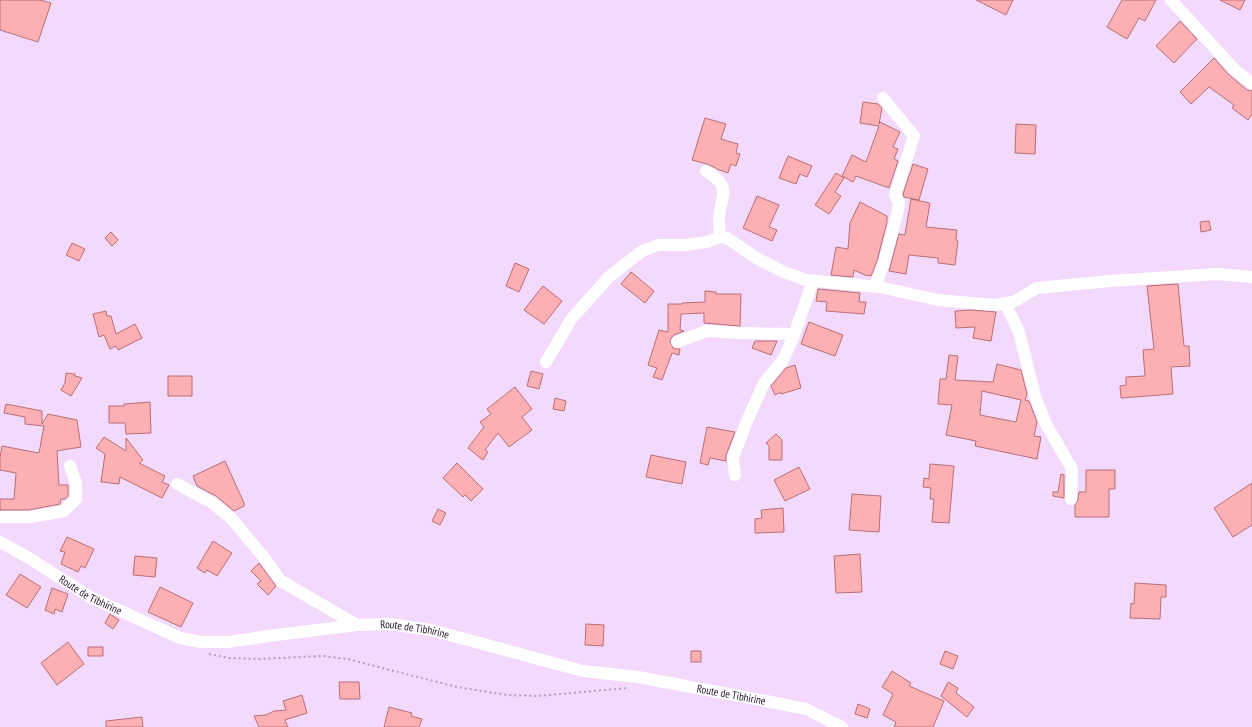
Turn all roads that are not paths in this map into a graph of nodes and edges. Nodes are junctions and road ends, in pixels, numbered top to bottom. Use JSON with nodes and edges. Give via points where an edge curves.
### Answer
{"nodes":[{"id":1,"x":1171,"y":0,"type":"edge"},
{"id":2,"x":1252,"y":84,"type":"edge"},
{"id":3,"x":883,"y":98,"type":"dead end"},
{"id":4,"x":706,"y":171,"type":"dead end"},
{"id":5,"x":720,"y":237,"type":"junction"},
{"id":6,"x":1252,"y":277,"type":"edge"},
{"id":7,"x":813,"y":280,"type":"junction"},
{"id":8,"x":875,"y":286,"type":"junction"},
{"id":9,"x":1005,"y":303,"type":"junction"},
{"id":10,"x":794,"y":334,"type":"junction"},
{"id":11,"x":677,"y":342,"type":"dead end"},
{"id":12,"x":546,"y":362,"type":"dead end"},
{"id":13,"x":70,"y":466,"type":"dead end"},
{"id":14,"x":735,"y":475,"type":"dead end"},
{"id":15,"x":177,"y":484,"type":"dead end"},
{"id":16,"x":1071,"y":499,"type":"dead end"},
{"id":17,"x":0,"y":517,"type":"edge"},
{"id":18,"x":0,"y":542,"type":"edge"},
{"id":19,"x":357,"y":625,"type":"junction"},
{"id":20,"x":842,"y":727,"type":"edge"}],
"edges":[{"from":1,"to":2,"type":"street","via":[[1233,68]]},
{"from":3,"to":8,"type":"street","via":[[914,136],[895,194],[899,203],[898,210]]},
{"from":4,"to":5,"type":"street","via":[[717,178],[724,189],[718,220]]},
{"from":5,"to":7,"type":"street","via":[[727,238],[758,259],[786,273]]},
{"from":5,"to":12,"type":"street","via":[[685,245],[658,245],[642,251],[609,276],[572,318]]},
{"from":6,"to":9,"type":"street","via":[[1217,274],[1110,280],[1037,288],[1013,302]]},
{"from":7,"to":8,"type":"street"},
{"from":7,"to":10,"type":"street"},
{"from":8,"to":9,"type":"street","via":[[938,300],[995,305]]},
{"from":9,"to":16,"type":"street","via":[[1019,332],[1035,396],[1046,424],[1072,469]]},
{"from":10,"to":11,"type":"street","via":[[707,331]]},
{"from":10,"to":14,"type":"street","via":[[783,360],[764,383],[747,421],[733,458]]},
{"from":13,"to":17,"type":"street","via":[[76,483],[76,499],[64,511],[30,517]]},
{"from":15,"to":19,"type":"street","via":[[211,502],[231,518],[282,581]]},
{"from":18,"to":19,"type":"street","name":"Route de Tibhirine","via":[[90,597],[180,638],[202,642],[229,642]]},
{"from":19,"to":20,"type":"street","name":"Route de Tibhirine","via":[[390,624],[431,630],[583,671],[638,677],[806,709]]}]}
